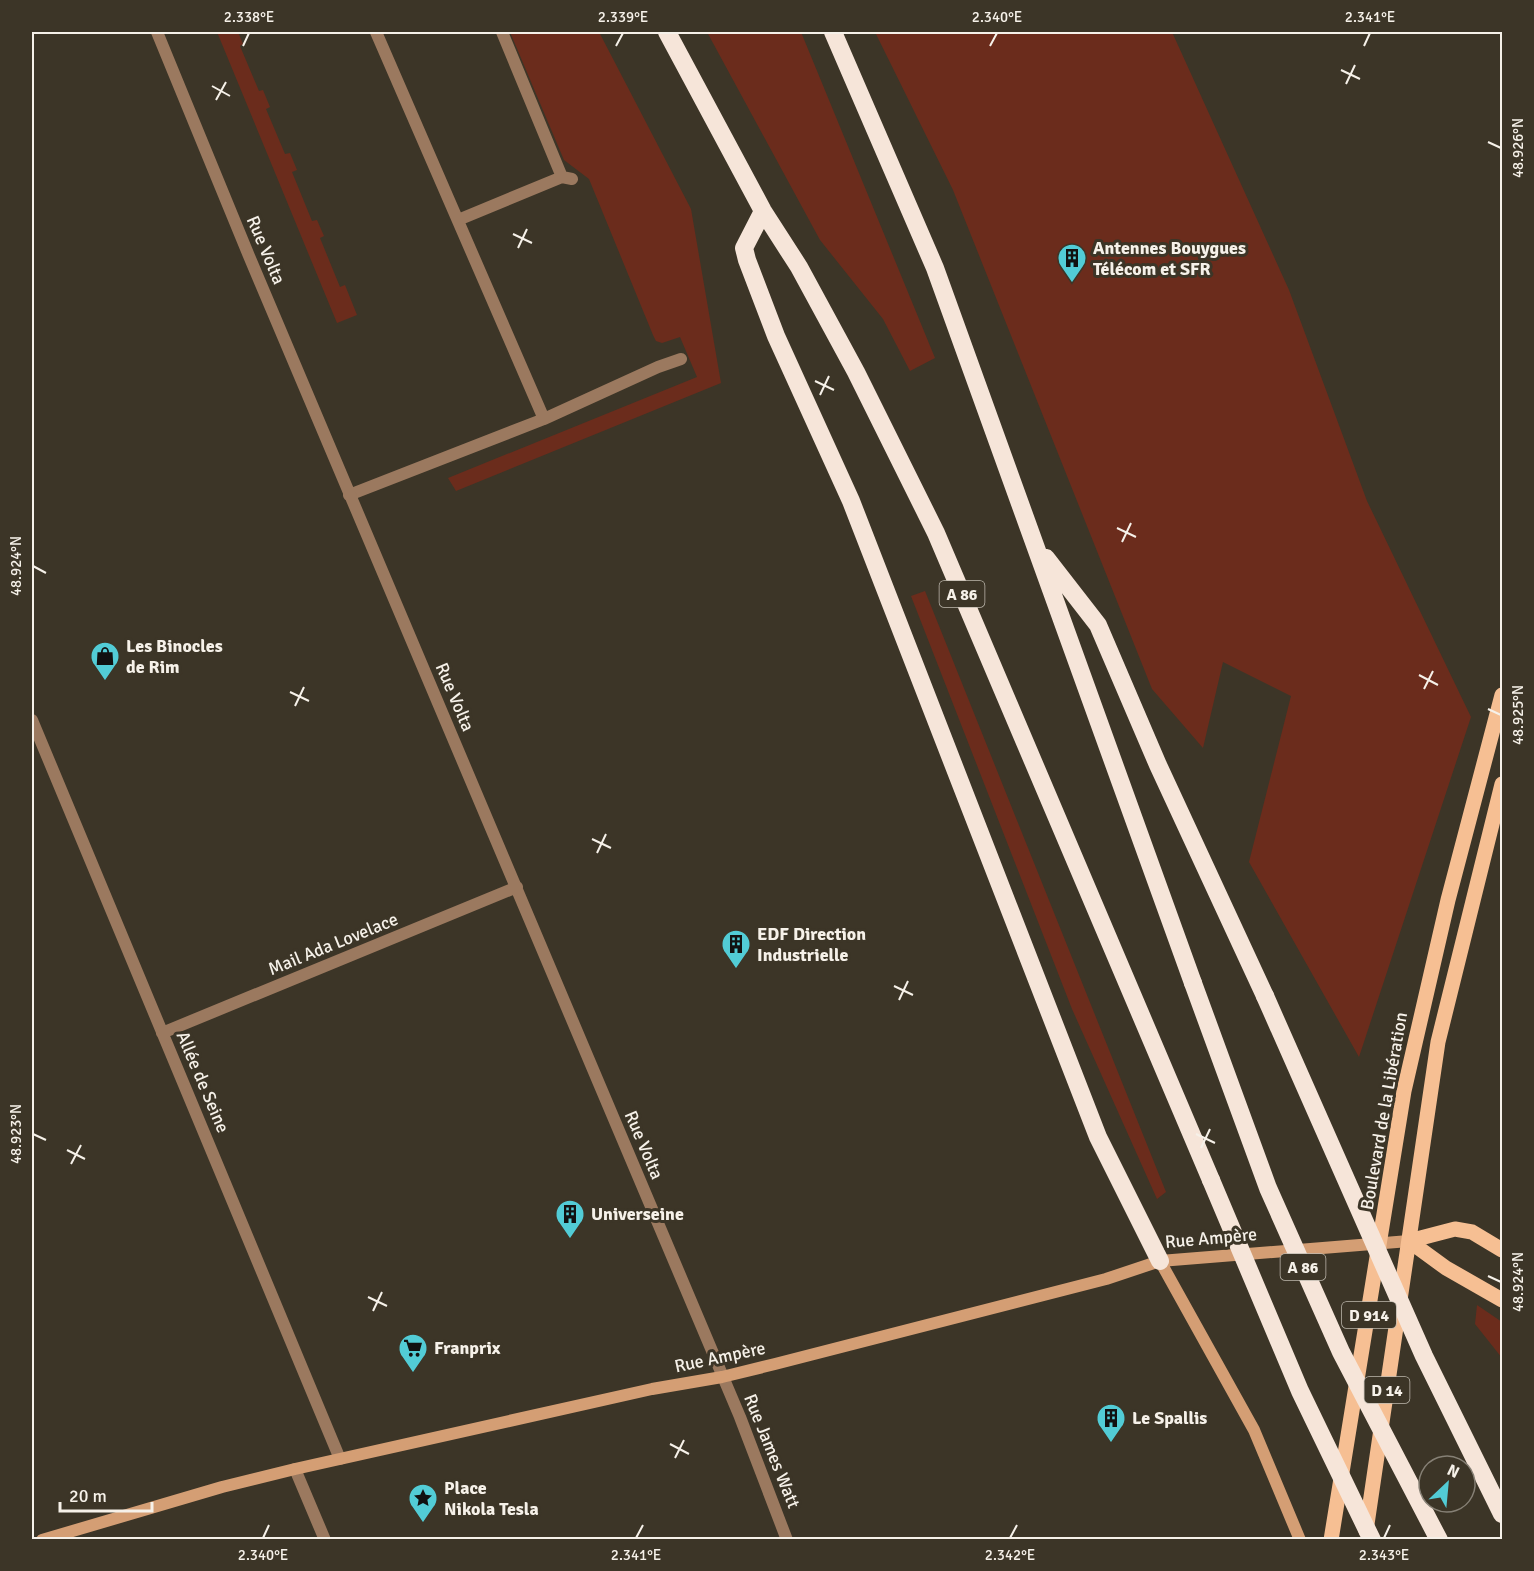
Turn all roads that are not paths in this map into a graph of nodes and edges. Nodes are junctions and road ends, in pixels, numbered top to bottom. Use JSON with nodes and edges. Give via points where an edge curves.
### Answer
{"nodes":[{"id":1,"x":157,"y":32,"type":"edge"},
{"id":2,"x":376,"y":32,"type":"edge"},
{"id":3,"x":502,"y":32,"type":"edge"},
{"id":4,"x":667,"y":32,"type":"edge"},
{"id":5,"x":833,"y":32,"type":"edge"},
{"id":6,"x":763,"y":211,"type":"junction"},
{"id":7,"x":458,"y":220,"type":"junction"},
{"id":8,"x":681,"y":359,"type":"dead end"},
{"id":9,"x":544,"y":418,"type":"junction"},
{"id":10,"x":350,"y":495,"type":"junction"},
{"id":11,"x":1035,"y":544,"type":"junction"},
{"id":12,"x":1503,"y":694,"type":"edge"},
{"id":13,"x":32,"y":720,"type":"edge"},
{"id":14,"x":1503,"y":784,"type":"edge"},
{"id":15,"x":516,"y":887,"type":"junction"},
{"id":16,"x":162,"y":1033,"type":"junction"},
{"id":17,"x":1409,"y":1241,"type":"junction"},
{"id":18,"x":1380,"y":1242,"type":"junction"},
{"id":19,"x":1503,"y":1250,"type":"edge"},
{"id":20,"x":1160,"y":1261,"type":"junction"},
{"id":21,"x":1503,"y":1300,"type":"edge"},
{"id":22,"x":722,"y":1377,"type":"junction"},
{"id":23,"x":340,"y":1459,"type":"junction"},
{"id":24,"x":295,"y":1469,"type":"junction"},
{"id":25,"x":1503,"y":1514,"type":"edge"},
{"id":26,"x":42,"y":1539,"type":"edge"},
{"id":27,"x":325,"y":1539,"type":"edge"},
{"id":28,"x":787,"y":1539,"type":"edge"},
{"id":29,"x":1300,"y":1539,"type":"edge"},
{"id":30,"x":1331,"y":1539,"type":"edge"},
{"id":31,"x":1365,"y":1539,"type":"edge"},
{"id":32,"x":1372,"y":1539,"type":"edge"},
{"id":33,"x":1439,"y":1539,"type":"edge"}],
"edges":[{"from":1,"to":10,"type":"street","name":"Rue Volta"},
{"from":2,"to":7,"type":"street"},
{"from":3,"to":7,"type":"street","via":[[567,178]]},
{"from":4,"to":6,"type":"highway","number":"A 86"},
{"from":5,"to":11,"type":"highway","number":"A 86","via":[[935,268]]},
{"from":6,"to":20,"type":"highway","via":[[744,248],[776,336],[851,501],[1098,1137]]},
{"from":6,"to":32,"type":"highway","number":"A 86","bridge":true,"via":[[856,372],[936,533],[1300,1391]]},
{"from":7,"to":9,"type":"street"},
{"from":8,"to":9,"type":"street"},
{"from":9,"to":10,"type":"street"},
{"from":10,"to":15,"type":"street","name":"Rue Volta"},
{"from":11,"to":25,"type":"highway","bridge":true,"via":[[1098,625],[1424,1356]]},
{"from":11,"to":33,"type":"highway","number":"A 86","bridge":true,"via":[[1268,1188],[1336,1342]]},
{"from":12,"to":18,"type":"main road","name":"Boulevard de la Libération","number":"D 914","via":[[1420,1016]]},
{"from":13,"to":16,"type":"street","name":"Allée de Seine"},
{"from":14,"to":17,"type":"main road","via":[[1438,1042]]},
{"from":15,"to":16,"type":"street","name":"Mail Ada Lovelace"},
{"from":15,"to":22,"type":"street","name":"Rue Volta"},
{"from":16,"to":23,"type":"street","name":"Allée de Seine"},
{"from":17,"to":18,"type":"main road","name":"Rue Ampère"},
{"from":17,"to":19,"type":"main road","via":[[1455,1229],[1472,1232]]},
{"from":17,"to":21,"type":"main road","via":[[1446,1268]]},
{"from":17,"to":31,"type":"main road","number":"D 14"},
{"from":18,"to":20,"type":"main road","name":"Rue Ampère"},
{"from":18,"to":30,"type":"main road","name":"Boulevard de la Libération","number":"D 914"},
{"from":20,"to":22,"type":"main road","name":"Rue Ampère","via":[[1106,1279]]},
{"from":20,"to":29,"type":"main road","via":[[1254,1430]]},
{"from":22,"to":23,"type":"main road","name":"Rue Ampère"},
{"from":22,"to":28,"type":"street","name":"Rue James Watt"},
{"from":23,"to":24,"type":"main road","name":"Rue Ampère"},
{"from":24,"to":26,"type":"main road","name":"Rue Ampère"},
{"from":24,"to":27,"type":"street"}]}
